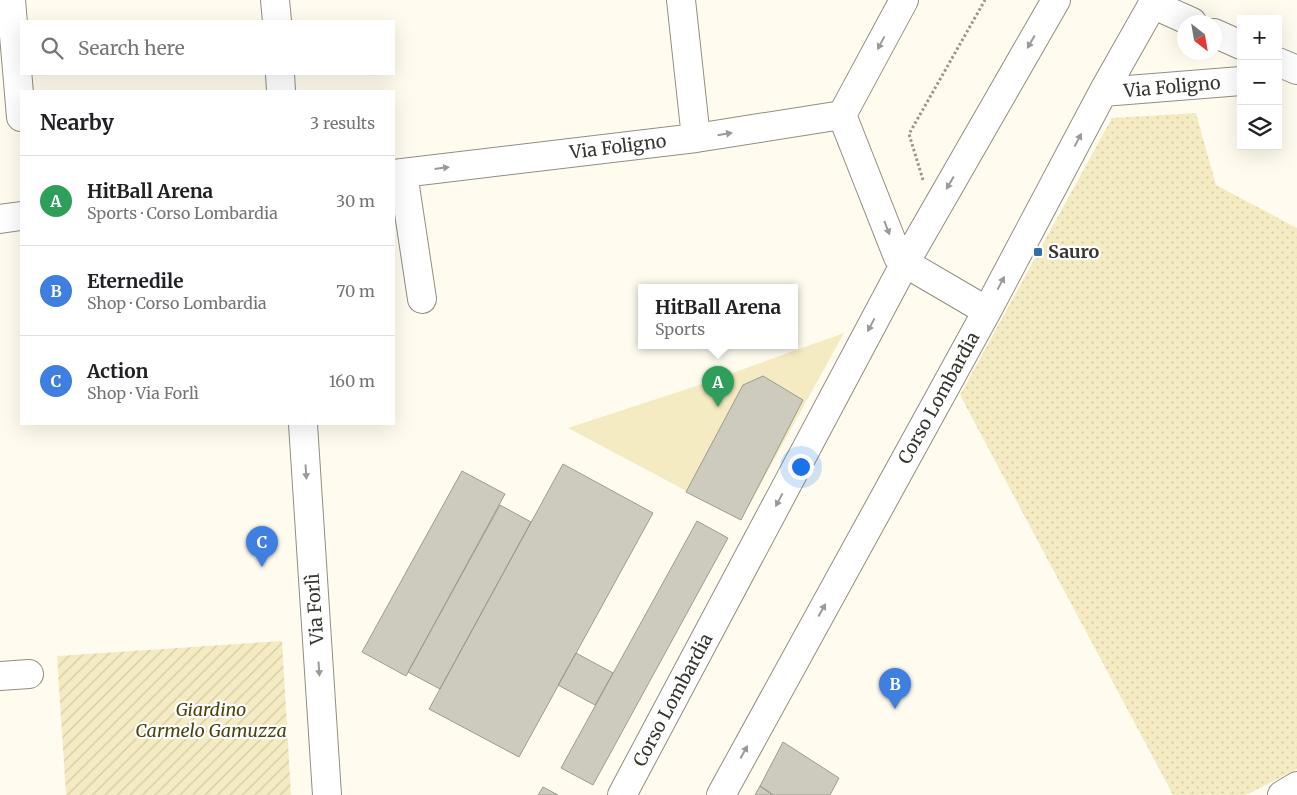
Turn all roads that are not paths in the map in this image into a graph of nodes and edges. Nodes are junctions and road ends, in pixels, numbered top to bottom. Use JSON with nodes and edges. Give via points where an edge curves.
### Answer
{"nodes":[{"id":1,"x":11,"y":0,"type":"edge"},
{"id":2,"x":275,"y":0,"type":"edge"},
{"id":3,"x":681,"y":0,"type":"edge"},
{"id":4,"x":904,"y":0,"type":"edge"},
{"id":5,"x":1056,"y":0,"type":"edge"},
{"id":6,"x":1153,"y":2,"type":"edge"},
{"id":7,"x":1178,"y":15,"type":"edge"},
{"id":8,"x":276,"y":20,"type":"edge"},
{"id":9,"x":1222,"y":36,"type":"edge"},
{"id":10,"x":1237,"y":42,"type":"edge"},
{"id":11,"x":1282,"y":64,"type":"edge"},
{"id":12,"x":1297,"y":70,"type":"edge"},
{"id":13,"x":280,"y":75,"type":"edge"},
{"id":14,"x":1297,"y":75,"type":"edge"},
{"id":15,"x":1282,"y":77,"type":"edge"},
{"id":16,"x":1237,"y":80,"type":"edge"},
{"id":17,"x":281,"y":90,"type":"edge"},
{"id":18,"x":1103,"y":92,"type":"junction"},
{"id":19,"x":20,"y":104,"type":"edge"},
{"id":20,"x":842,"y":115,"type":"junction"},
{"id":21,"x":696,"y":138,"type":"junction"},
{"id":22,"x":398,"y":173,"type":"edge"},
{"id":23,"x":20,"y":216,"type":"edge"},
{"id":24,"x":0,"y":218,"type":"edge"},
{"id":25,"x":905,"y":263,"type":"junction"},
{"id":26,"x":422,"y":299,"type":"dead end"},
{"id":27,"x":987,"y":311,"type":"junction"},
{"id":28,"x":302,"y":425,"type":"edge"},
{"id":29,"x":29,"y":674,"type":"dead end"},
{"id":30,"x":0,"y":676,"type":"edge"},
{"id":31,"x":1297,"y":786,"type":"edge"},
{"id":32,"x":327,"y":795,"type":"edge"},
{"id":33,"x":622,"y":795,"type":"edge"},
{"id":34,"x":721,"y":795,"type":"edge"},
{"id":35,"x":1282,"y":795,"type":"edge"}],
"edges":[{"from":1,"to":19,"type":"street"},
{"from":2,"to":8,"type":"street"},
{"from":3,"to":21,"type":"street"},
{"from":4,"to":20,"type":"street","one_way":true},
{"from":5,"to":25,"type":"street","name":"Corso Lombardia","one_way":true},
{"from":6,"to":7,"type":"street"},
{"from":6,"to":18,"type":"street","name":"Corso Lombardia"},
{"from":9,"to":10,"type":"street"},
{"from":11,"to":12,"type":"street"},
{"from":13,"to":17,"type":"street"},
{"from":14,"to":15,"type":"street"},
{"from":16,"to":18,"type":"street","name":"Via Foligno"},
{"from":27,"to":18,"type":"street","name":"Corso Lombardia","one_way":true},
{"from":21,"to":20,"type":"street","name":"Via Foligno","one_way":true},
{"from":20,"to":25,"type":"street","one_way":true,"via":[[898,257]]},
{"from":22,"to":21,"type":"street","name":"Via Foligno","one_way":true},
{"from":22,"to":26,"type":"street"},
{"from":23,"to":24,"type":"street"},
{"from":25,"to":27,"type":"street"},
{"from":25,"to":33,"type":"street","name":"Corso Lombardia","one_way":true},
{"from":34,"to":27,"type":"street","name":"Corso Lombardia","one_way":true},
{"from":28,"to":32,"type":"street","name":"Via Forlì","one_way":true},
{"from":29,"to":30,"type":"street"},
{"from":31,"to":35,"type":"street"}]}
